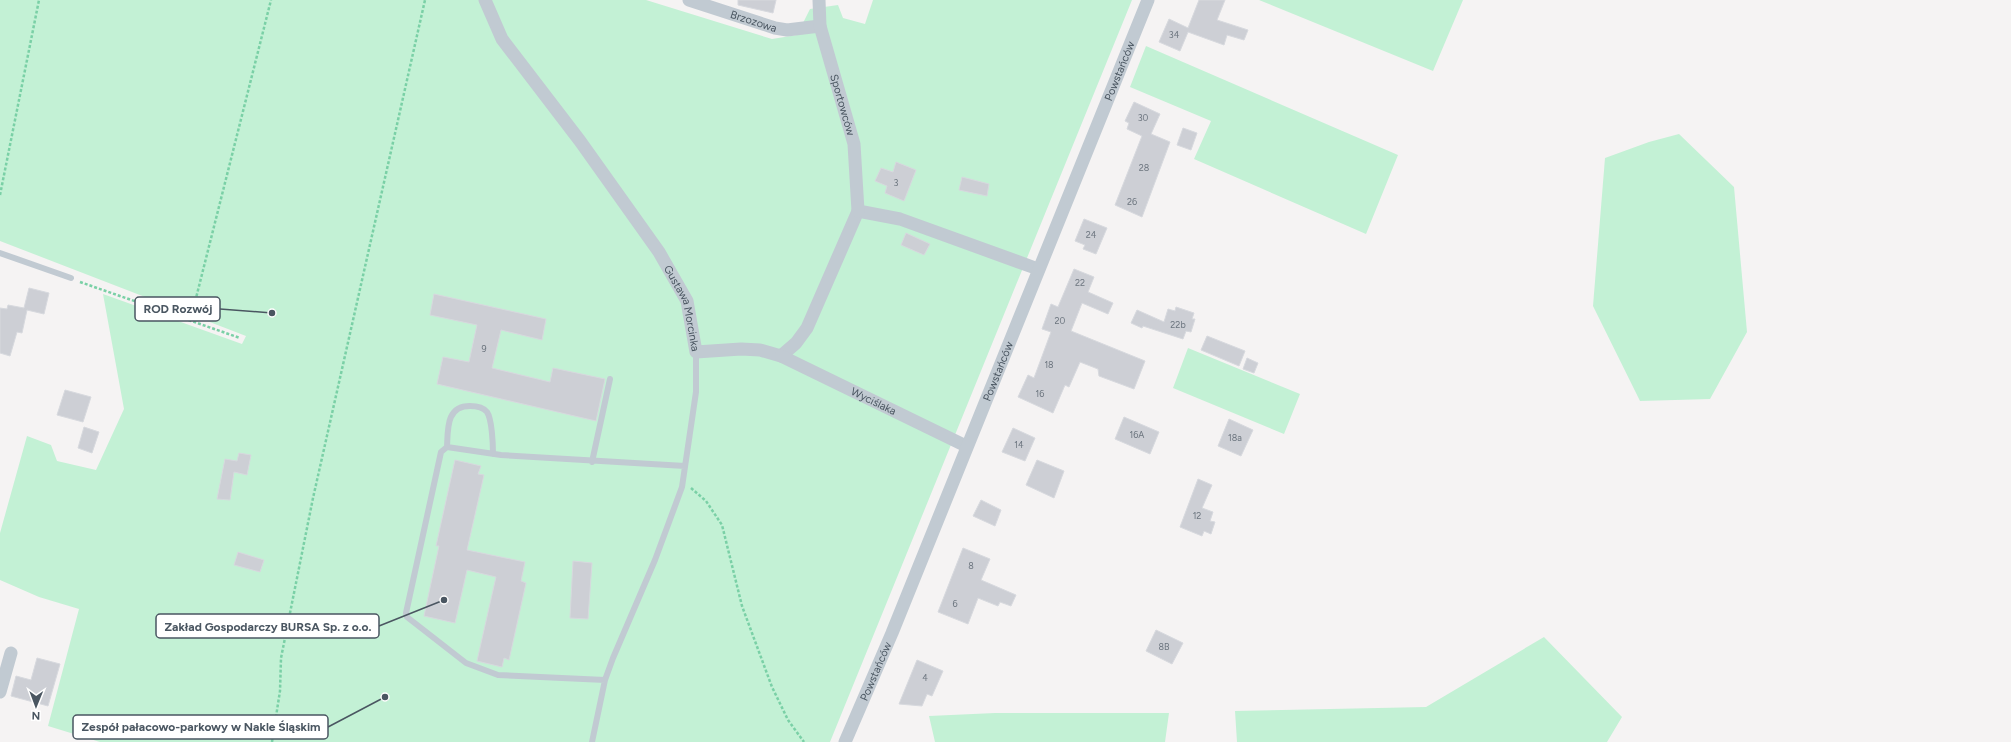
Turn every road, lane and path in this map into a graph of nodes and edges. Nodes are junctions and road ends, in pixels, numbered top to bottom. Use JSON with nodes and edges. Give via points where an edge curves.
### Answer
{"nodes":[{"id":1,"x":39,"y":0,"type":"edge"},
{"id":2,"x":271,"y":0,"type":"edge"},
{"id":3,"x":425,"y":0,"type":"edge"},
{"id":4,"x":485,"y":0,"type":"edge"},
{"id":5,"x":689,"y":0,"type":"edge"},
{"id":6,"x":819,"y":0,"type":"edge"},
{"id":7,"x":1148,"y":0,"type":"edge"},
{"id":8,"x":820,"y":26,"type":"junction"},
{"id":9,"x":0,"y":194,"type":"edge"},
{"id":10,"x":858,"y":210,"type":"junction"},
{"id":11,"x":0,"y":253,"type":"edge"},
{"id":12,"x":1038,"y":269,"type":"junction"},
{"id":13,"x":70,"y":278,"type":"joint"},
{"id":14,"x":194,"y":306,"type":"dead end"},
{"id":15,"x":240,"y":338,"type":"dead end"},
{"id":16,"x":696,"y":352,"type":"junction"},
{"id":17,"x":781,"y":356,"type":"junction"},
{"id":18,"x":610,"y":379,"type":"dead end"},
{"id":19,"x":966,"y":446,"type":"junction"},
{"id":20,"x":447,"y":447,"type":"junction"},
{"id":21,"x":493,"y":454,"type":"junction"},
{"id":22,"x":592,"y":462,"type":"junction"},
{"id":23,"x":685,"y":466,"type":"junction"},
{"id":24,"x":683,"y":480,"type":"junction"},
{"id":25,"x":11,"y":653,"type":"dead end"},
{"id":26,"x":606,"y":680,"type":"junction"},
{"id":27,"x":0,"y":692,"type":"edge"},
{"id":28,"x":272,"y":742,"type":"edge"},
{"id":29,"x":592,"y":742,"type":"edge"},
{"id":30,"x":804,"y":742,"type":"edge"},
{"id":31,"x":845,"y":742,"type":"edge"}],
"edges":[{"from":1,"to":9,"type":"path"},
{"from":2,"to":14,"type":"path"},
{"from":3,"to":28,"type":"path","via":[[313,498],[281,658],[280,692]]},
{"from":4,"to":16,"type":"street","name":"Gustawa Morcinka","via":[[502,39],[580,141],[659,252],[687,301]]},
{"from":5,"to":8,"type":"street","name":"Brzozowa","via":[[775,28],[787,30]]},
{"from":6,"to":8,"type":"street","name":"Sportowców"},
{"from":7,"to":12,"type":"street","name":"Powstańców"},
{"from":8,"to":10,"type":"street","name":"Sportowców","via":[[854,144]]},
{"from":10,"to":12,"type":"street","via":[[900,218]]},
{"from":10,"to":17,"type":"street","via":[[807,328],[796,343]]},
{"from":11,"to":13,"type":"lane"},
{"from":12,"to":19,"type":"street","name":"Powstańców"},
{"from":13,"to":15,"type":"path"},
{"from":16,"to":17,"type":"street","name":"Gustawa Morcinka","via":[[741,349],[760,350]]},
{"from":16,"to":23,"type":"lane","via":[[696,392]]},
{"from":17,"to":19,"type":"street","name":"Wyciślaka"},
{"from":18,"to":22,"type":"lane"},
{"from":19,"to":31,"type":"street","name":"Powstańców","via":[[892,633]]},
{"from":20,"to":21,"type":"lane"},
{"from":20,"to":21,"type":"lane","via":[[454,410],[460,406],[475,406],[487,412]]},
{"from":20,"to":26,"type":"lane","via":[[441,452],[407,617],[466,663],[486,672]]},
{"from":21,"to":22,"type":"lane"},
{"from":22,"to":23,"type":"lane"},
{"from":23,"to":24,"type":"lane"},
{"from":24,"to":26,"type":"lane","via":[[677,506]]},
{"from":24,"to":30,"type":"path","via":[[706,501],[722,526],[742,606],[769,680],[788,720]]},
{"from":25,"to":27,"type":"street"},
{"from":26,"to":29,"type":"lane"}]}
